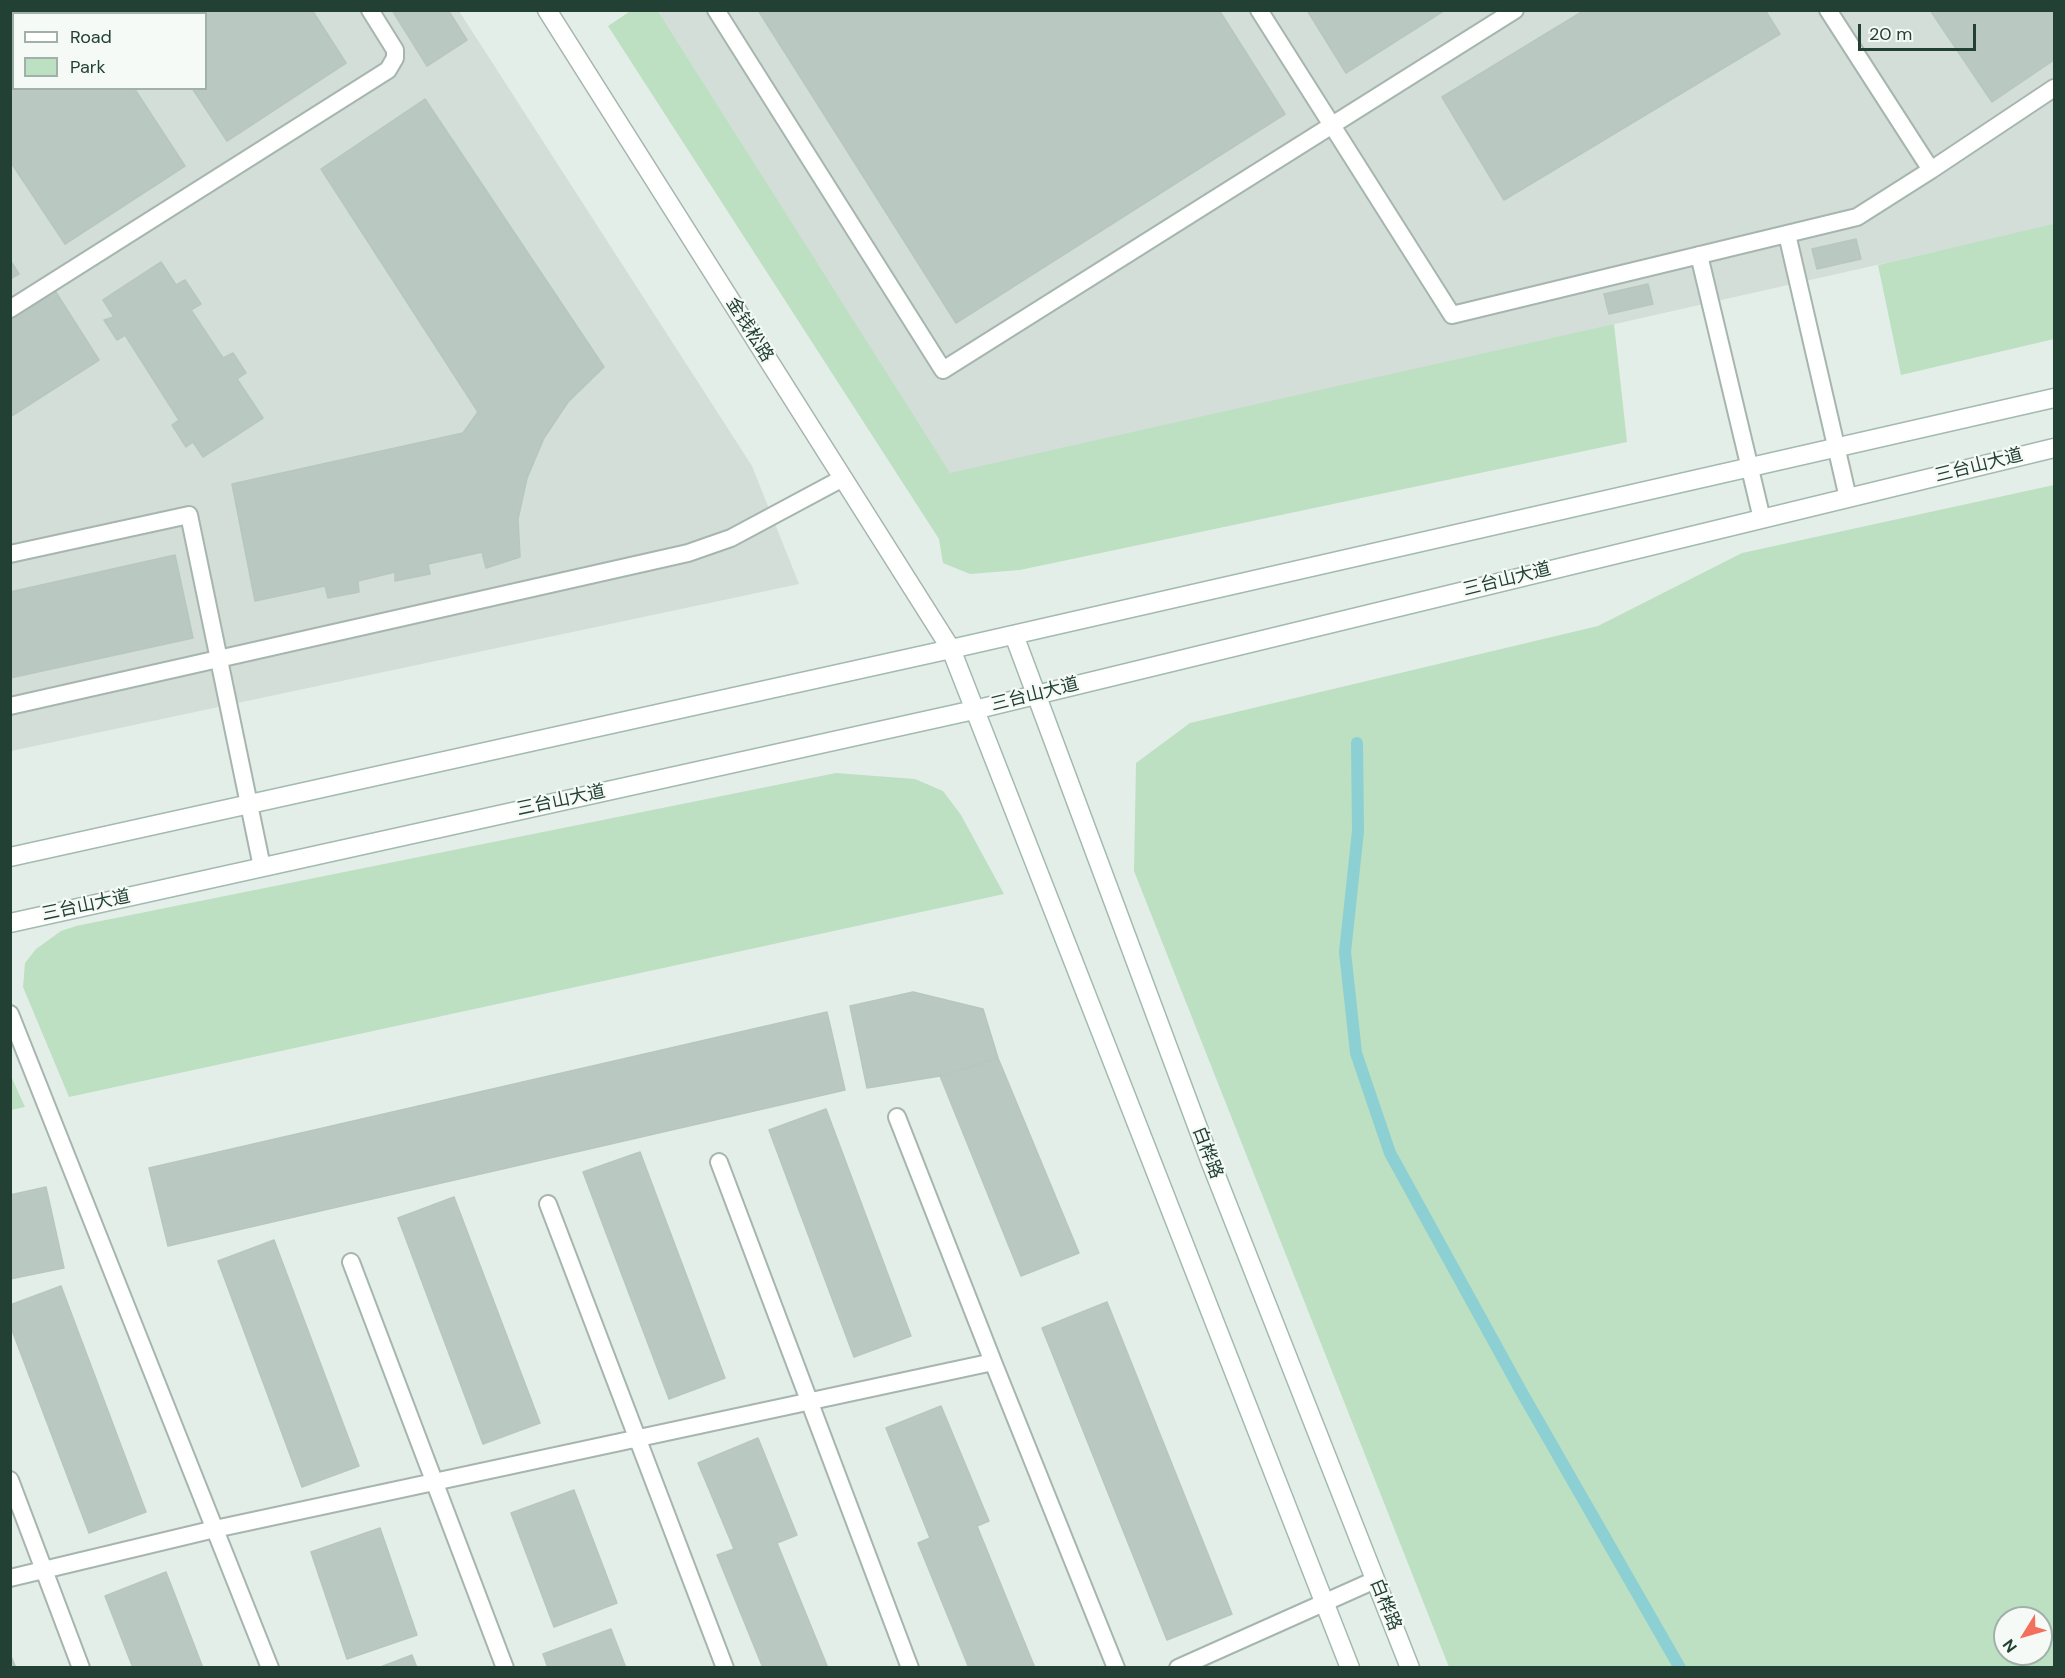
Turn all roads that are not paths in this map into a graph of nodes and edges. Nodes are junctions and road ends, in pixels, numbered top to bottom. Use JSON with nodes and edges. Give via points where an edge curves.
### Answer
{"nodes":[{"id":1,"x":370,"y":10,"type":"edge"},
{"id":2,"x":547,"y":10,"type":"edge"},
{"id":3,"x":716,"y":10,"type":"edge"},
{"id":4,"x":1259,"y":10,"type":"edge"},
{"id":5,"x":1515,"y":10,"type":"edge"},
{"id":6,"x":1828,"y":10,"type":"edge"},
{"id":7,"x":2055,"y":88,"type":"edge"},
{"id":8,"x":1332,"y":125,"type":"junction"},
{"id":9,"x":1931,"y":170,"type":"junction"},
{"id":10,"x":1787,"y":234,"type":"junction"},
{"id":11,"x":1699,"y":255,"type":"junction"},
{"id":12,"x":10,"y":309,"type":"edge"},
{"id":13,"x":2055,"y":398,"type":"edge"},
{"id":14,"x":1837,"y":448,"type":"junction"},
{"id":15,"x":2055,"y":448,"type":"edge"},
{"id":16,"x":1750,"y":468,"type":"junction"},
{"id":17,"x":843,"y":478,"type":"junction"},
{"id":18,"x":1848,"y":498,"type":"junction"},
{"id":19,"x":1762,"y":519,"type":"junction"},
{"id":20,"x":10,"y":554,"type":"edge"},
{"id":21,"x":1014,"y":634,"type":"junction"},
{"id":22,"x":951,"y":649,"type":"junction"},
{"id":23,"x":217,"y":659,"type":"junction"},
{"id":24,"x":1036,"y":694,"type":"junction"},
{"id":25,"x":10,"y":706,"type":"edge"},
{"id":26,"x":974,"y":710,"type":"junction"},
{"id":27,"x":250,"y":804,"type":"junction"},
{"id":28,"x":10,"y":857,"type":"edge"},
{"id":29,"x":262,"y":867,"type":"junction"},
{"id":30,"x":10,"y":922,"type":"edge"},
{"id":31,"x":10,"y":1014,"type":"edge"},
{"id":32,"x":897,"y":1117,"type":"dead end"},
{"id":33,"x":719,"y":1162,"type":"dead end"},
{"id":34,"x":548,"y":1204,"type":"dead end"},
{"id":35,"x":351,"y":1262,"type":"dead end"},
{"id":36,"x":993,"y":1362,"type":"junction"},
{"id":37,"x":810,"y":1401,"type":"junction"},
{"id":38,"x":637,"y":1438,"type":"junction"},
{"id":39,"x":10,"y":1480,"type":"edge"},
{"id":40,"x":435,"y":1482,"type":"junction"},
{"id":41,"x":215,"y":1529,"type":"junction"},
{"id":42,"x":44,"y":1570,"type":"junction"},
{"id":43,"x":10,"y":1578,"type":"edge"},
{"id":44,"x":1375,"y":1580,"type":"junction"},
{"id":45,"x":1325,"y":1604,"type":"junction"},
{"id":46,"x":1404,"y":1666,"type":"edge"},
{"id":47,"x":81,"y":1668,"type":"edge"},
{"id":48,"x":270,"y":1668,"type":"edge"},
{"id":49,"x":505,"y":1668,"type":"edge"},
{"id":50,"x":725,"y":1668,"type":"edge"},
{"id":51,"x":910,"y":1668,"type":"edge"},
{"id":52,"x":1116,"y":1668,"type":"edge"},
{"id":53,"x":1178,"y":1668,"type":"edge"},
{"id":54,"x":1350,"y":1668,"type":"edge"}],
"edges":[{"from":1,"to":12,"type":"lane","via":[[395,51],[388,70]]},
{"from":2,"to":17,"type":"main road","name":"金钱松路"},
{"from":3,"to":8,"type":"lane","via":[[943,370]]},
{"from":4,"to":8,"type":"lane"},
{"from":5,"to":8,"type":"lane"},
{"from":6,"to":9,"type":"lane"},
{"from":7,"to":9,"type":"lane"},
{"from":8,"to":11,"type":"lane","via":[[1452,315]]},
{"from":9,"to":10,"type":"lane","via":[[1857,217]]},
{"from":10,"to":11,"type":"lane"},
{"from":10,"to":14,"type":"lane"},
{"from":11,"to":16,"type":"lane"},
{"from":13,"to":14,"type":"main road"},
{"from":14,"to":16,"type":"main road"},
{"from":14,"to":18,"type":"lane"},
{"from":15,"to":18,"type":"main road","name":"三台山大道"},
{"from":16,"to":19,"type":"lane"},
{"from":16,"to":21,"type":"main road"},
{"from":17,"to":22,"type":"main road","name":"金钱松路"},
{"from":17,"to":23,"type":"lane","via":[[731,538],[688,553]]},
{"from":18,"to":19,"type":"main road","name":"三台山大道"},
{"from":19,"to":24,"type":"main road","name":"三台山大道"},
{"from":20,"to":23,"type":"lane","via":[[189,515]]},
{"from":21,"to":22,"type":"main road"},
{"from":21,"to":24,"type":"main road","name":"白桦路"},
{"from":22,"to":26,"type":"main road"},
{"from":22,"to":27,"type":"main road"},
{"from":23,"to":25,"type":"lane"},
{"from":23,"to":27,"type":"lane"},
{"from":24,"to":26,"type":"main road","name":"三台山大道"},
{"from":24,"to":44,"type":"main road","name":"白桦路","via":[[1211,1163]]},
{"from":26,"to":29,"type":"main road","name":"三台山大道"},
{"from":26,"to":45,"type":"main road"},
{"from":27,"to":28,"type":"main road"},
{"from":27,"to":29,"type":"lane"},
{"from":29,"to":30,"type":"main road","name":"三台山大道"},
{"from":31,"to":41,"type":"lane"},
{"from":32,"to":36,"type":"lane"},
{"from":33,"to":37,"type":"lane"},
{"from":34,"to":38,"type":"lane"},
{"from":35,"to":40,"type":"lane"},
{"from":36,"to":37,"type":"lane"},
{"from":36,"to":52,"type":"lane"},
{"from":37,"to":38,"type":"lane"},
{"from":37,"to":51,"type":"lane"},
{"from":38,"to":40,"type":"lane"},
{"from":38,"to":50,"type":"lane"},
{"from":39,"to":42,"type":"lane"},
{"from":40,"to":41,"type":"lane"},
{"from":40,"to":49,"type":"lane"},
{"from":41,"to":42,"type":"lane"},
{"from":41,"to":48,"type":"lane"},
{"from":42,"to":43,"type":"lane"},
{"from":42,"to":47,"type":"lane"},
{"from":44,"to":45,"type":"lane"},
{"from":44,"to":46,"type":"main road","name":"白桦路"},
{"from":45,"to":53,"type":"lane"},
{"from":45,"to":54,"type":"main road"}]}
